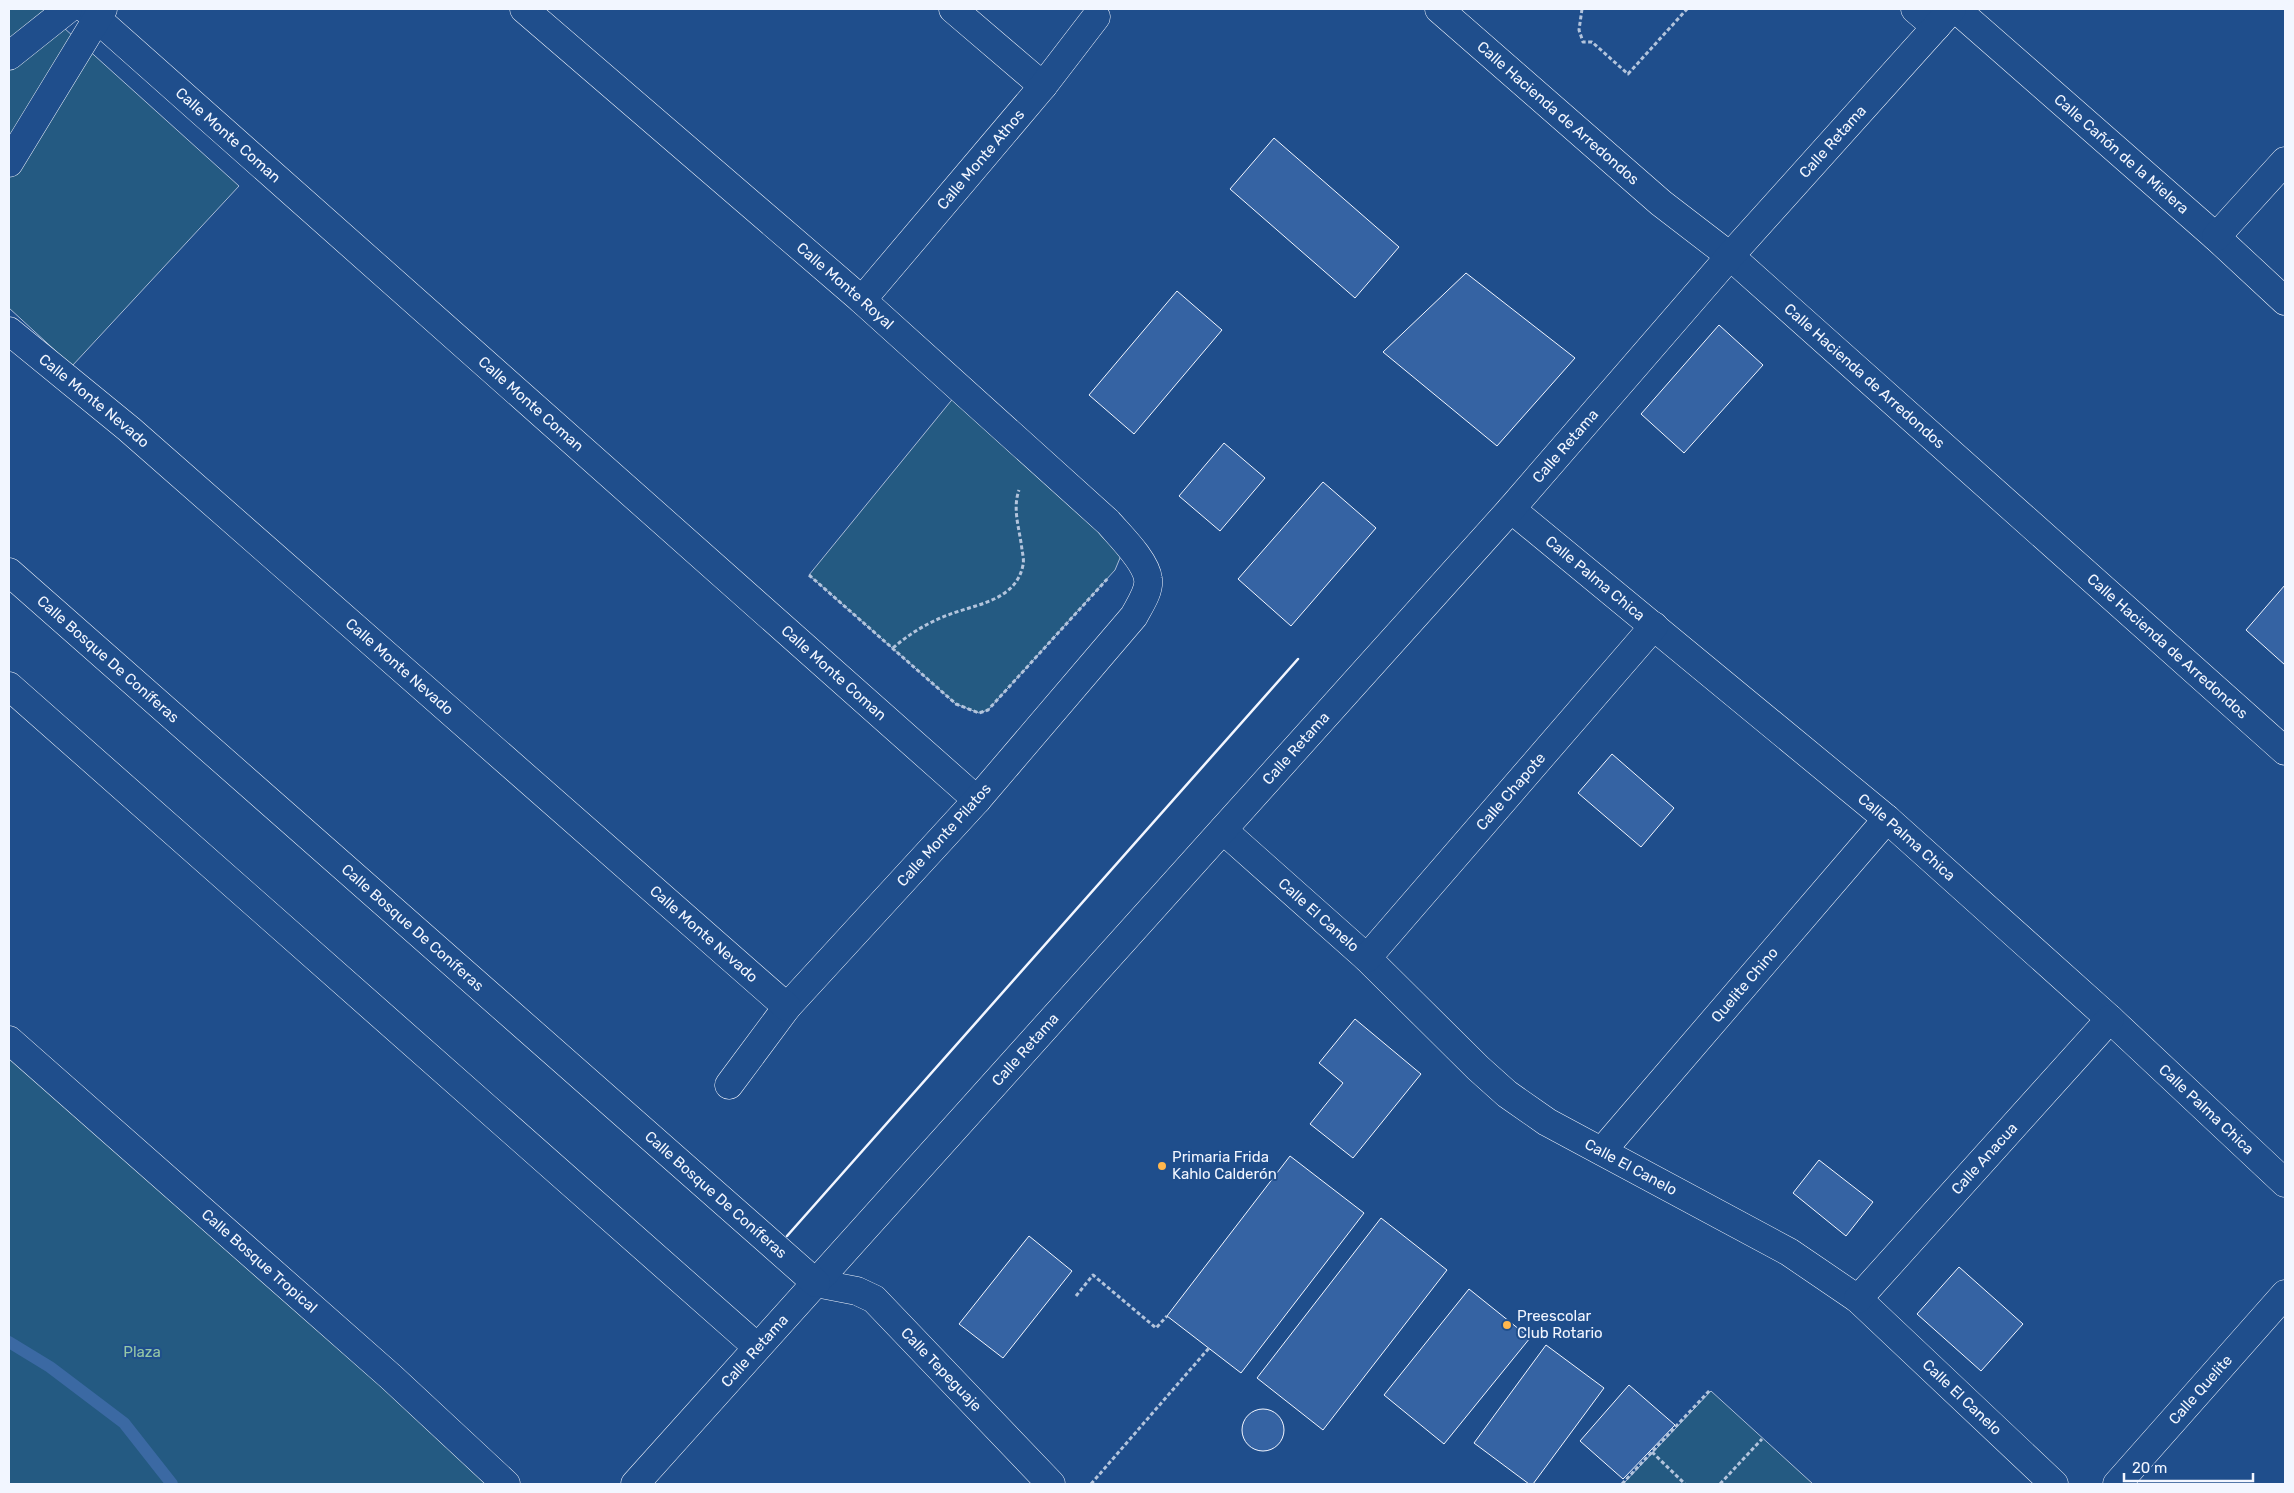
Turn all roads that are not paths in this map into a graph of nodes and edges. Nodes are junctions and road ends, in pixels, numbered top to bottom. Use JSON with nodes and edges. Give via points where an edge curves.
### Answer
{"nodes":[{"id":1,"x":68,"y":9,"type":"edge"},
{"id":2,"x":524,"y":9,"type":"edge"},
{"id":3,"x":953,"y":9,"type":"edge"},
{"id":4,"x":1438,"y":9,"type":"edge"},
{"id":5,"x":1915,"y":9,"type":"edge"},
{"id":6,"x":1956,"y":9,"type":"edge"},
{"id":7,"x":95,"y":12,"type":"edge"},
{"id":8,"x":1096,"y":17,"type":"dead end"},
{"id":9,"x":1944,"y":18,"type":"edge"},
{"id":10,"x":9,"y":56,"type":"edge"},
{"id":11,"x":1043,"y":86,"type":"junction"},
{"id":12,"x":2285,"y":161,"type":"edge"},
{"id":13,"x":9,"y":164,"type":"edge"},
{"id":14,"x":2216,"y":237,"type":"junction"},
{"id":15,"x":1730,"y":256,"type":"junction"},
{"id":16,"x":862,"y":300,"type":"junction"},
{"id":17,"x":2285,"y":301,"type":"edge"},
{"id":18,"x":9,"y":331,"type":"edge"},
{"id":19,"x":1511,"y":509,"type":"junction"},
{"id":20,"x":9,"y":572,"type":"edge"},
{"id":21,"x":1148,"y":579,"type":"joint"},
{"id":22,"x":1654,"y":626,"type":"junction"},
{"id":23,"x":9,"y":686,"type":"edge"},
{"id":24,"x":2285,"y":751,"type":"edge"},
{"id":25,"x":977,"y":800,"type":"junction"},
{"id":26,"x":1888,"y":819,"type":"junction"},
{"id":27,"x":1223,"y":830,"type":"junction"},
{"id":28,"x":1367,"y":958,"type":"junction"},
{"id":29,"x":787,"y":1007,"type":"junction"},
{"id":30,"x":2110,"y":1019,"type":"junction"},
{"id":31,"x":9,"y":1040,"type":"edge"},
{"id":32,"x":730,"y":1085,"type":"dead end"},
{"id":33,"x":1602,"y":1151,"type":"junction"},
{"id":34,"x":2285,"y":1183,"type":"edge"},
{"id":35,"x":816,"y":1283,"type":"junction"},
{"id":36,"x":2285,"y":1294,"type":"edge"},
{"id":37,"x":1858,"y":1299,"type":"junction"},
{"id":38,"x":758,"y":1347,"type":"junction"},
{"id":39,"x":506,"y":1484,"type":"edge"},
{"id":40,"x":634,"y":1484,"type":"edge"},
{"id":41,"x":1051,"y":1484,"type":"edge"},
{"id":42,"x":2054,"y":1484,"type":"edge"},
{"id":43,"x":2117,"y":1484,"type":"edge"}],
"edges":[{"from":1,"to":10,"type":"street"},
{"from":2,"to":16,"type":"street","name":"Calle Monte Royal"},
{"from":3,"to":11,"type":"street"},
{"from":4,"to":15,"type":"street","name":"Calle Hacienda de Arredondos","via":[[1661,203]]},
{"from":5,"to":9,"type":"street"},
{"from":6,"to":14,"type":"street","name":"Calle Cañón de la Mielera"},
{"from":7,"to":13,"type":"street"},
{"from":7,"to":25,"type":"street","name":"Calle Monte Coman"},
{"from":8,"to":11,"type":"street","name":"Calle Monte Athos"},
{"from":9,"to":15,"type":"street","name":"Calle Retama"},
{"from":11,"to":16,"type":"street","name":"Calle Monte Athos"},
{"from":12,"to":14,"type":"street"},
{"from":14,"to":17,"type":"street","name":"Calle Cañón de la Mielera"},
{"from":15,"to":19,"type":"street","name":"Calle Retama"},
{"from":15,"to":24,"type":"street","name":"Calle Hacienda de Arredondos"},
{"from":16,"to":21,"type":"street","name":"Calle Monte Royal","via":[[1108,522],[1136,555]]},
{"from":18,"to":29,"type":"street","name":"Calle Monte Nevado","via":[[129,429]]},
{"from":19,"to":22,"type":"street","name":"Calle Palma Chica"},
{"from":19,"to":27,"type":"street","name":"Calle Retama"},
{"from":20,"to":35,"type":"street","name":"Calle Bosque De Coníferas"},
{"from":21,"to":25,"type":"street","name":"Calle Monte Pilatos","via":[[1147,590],[1134,616]]},
{"from":22,"to":26,"type":"street","name":"Calle Palma Chica"},
{"from":22,"to":28,"type":"street","name":"Calle Chapote"},
{"from":23,"to":38,"type":"street"},
{"from":25,"to":29,"type":"street","name":"Calle Monte Pilatos"},
{"from":26,"to":30,"type":"street","name":"Calle Palma Chica"},
{"from":26,"to":33,"type":"street","name":"Quelite Chino"},
{"from":27,"to":28,"type":"street","name":"Calle El Canelo"},
{"from":27,"to":35,"type":"street","name":"Calle Retama"},
{"from":28,"to":33,"type":"street","name":"Calle El Canelo","via":[[1507,1094],[1548,1122]]},
{"from":29,"to":32,"type":"street","name":"Calle Monte Pilatos"},
{"from":30,"to":34,"type":"street","name":"Calle Palma Chica"},
{"from":30,"to":37,"type":"street","name":"Calle Anacua"},
{"from":31,"to":39,"type":"street","name":"Calle Bosque Tropical","via":[[383,1370]]},
{"from":33,"to":37,"type":"street","name":"Calle El Canelo","via":[[1789,1252]]},
{"from":35,"to":38,"type":"street","name":"Calle Retama"},
{"from":35,"to":41,"type":"street","name":"Calle Tepeguaje","via":[[858,1291],[874,1299]]},
{"from":36,"to":43,"type":"street","name":"Calle Quelite"},
{"from":37,"to":42,"type":"street","name":"Calle El Canelo"},
{"from":38,"to":40,"type":"street","name":"Calle Retama"}]}
